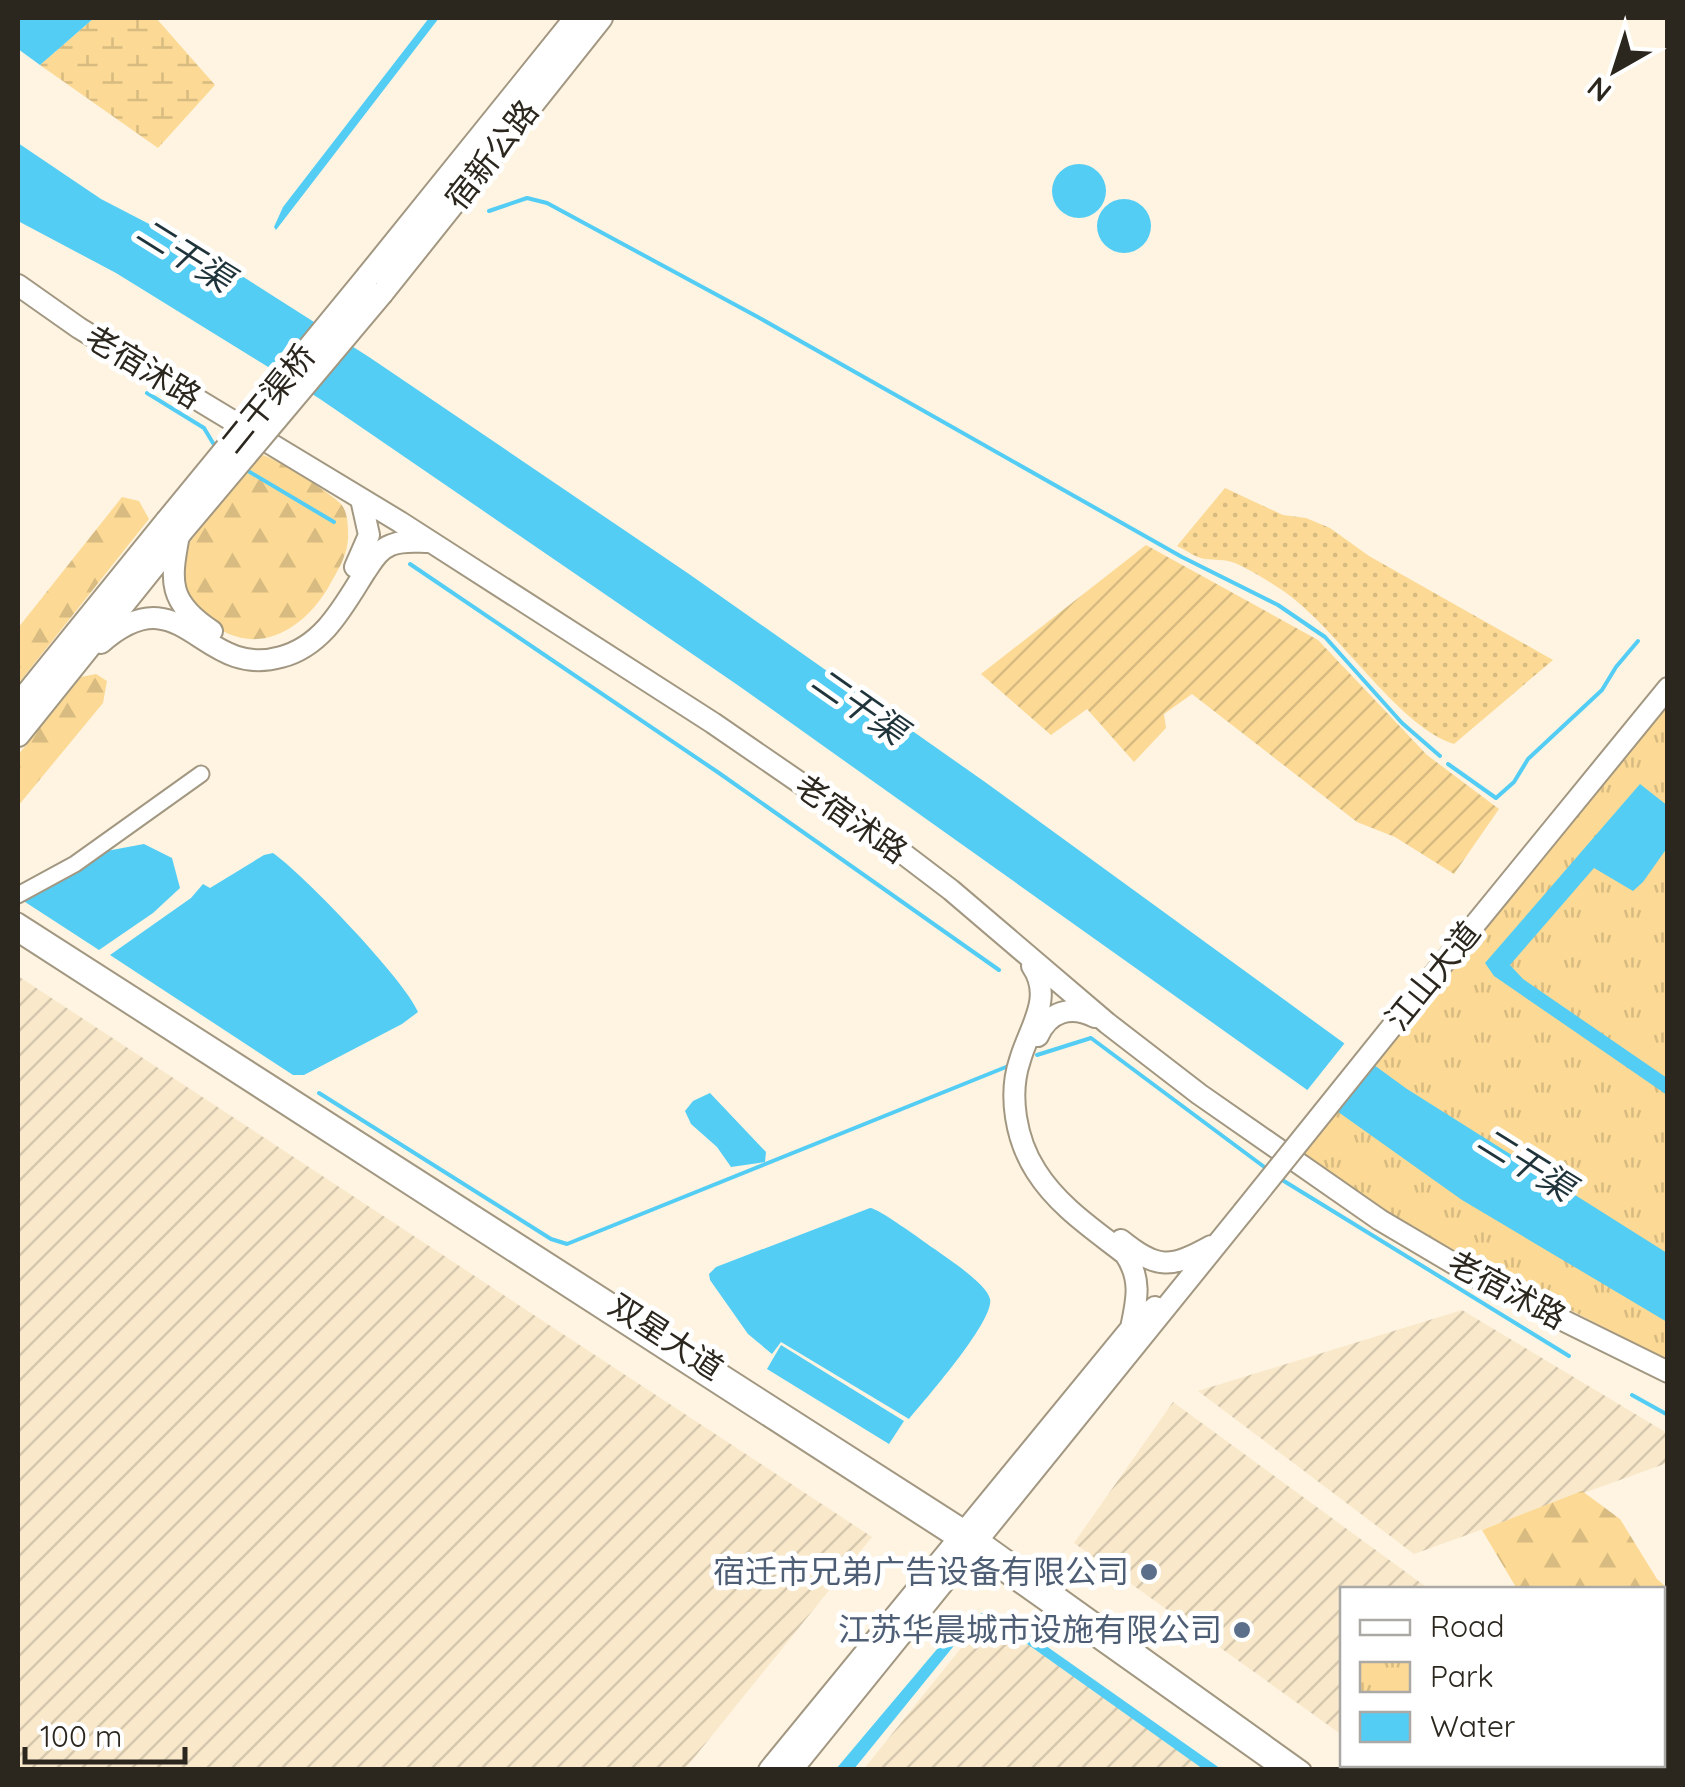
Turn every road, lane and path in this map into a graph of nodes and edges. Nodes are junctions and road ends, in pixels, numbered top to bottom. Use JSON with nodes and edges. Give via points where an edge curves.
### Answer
{"nodes":[{"id":1,"x":576,"y":18,"type":"edge"},
{"id":2,"x":601,"y":18,"type":"edge"},
{"id":3,"x":375,"y":284,"type":"junction"},
{"id":4,"x":18,"y":286,"type":"edge"},
{"id":5,"x":361,"y":499,"type":"junction"},
{"id":6,"x":176,"y":529,"type":"junction"},
{"id":7,"x":432,"y":542,"type":"junction"},
{"id":8,"x":73,"y":668,"type":"junction"},
{"id":9,"x":1668,"y":688,"type":"edge"},
{"id":10,"x":18,"y":705,"type":"edge"},
{"id":11,"x":18,"y":735,"type":"edge"},
{"id":12,"x":201,"y":774,"type":"dead end"},
{"id":13,"x":18,"y":895,"type":"edge"},
{"id":14,"x":18,"y":922,"type":"edge"},
{"id":15,"x":18,"y":934,"type":"edge"},
{"id":16,"x":1008,"y":938,"type":"junction"},
{"id":17,"x":1046,"y":972,"type":"junction"},
{"id":18,"x":1107,"y":1023,"type":"junction"},
{"id":19,"x":1042,"y":1026,"type":"junction"},
{"id":20,"x":1222,"y":1240,"type":"junction"},
{"id":21,"x":1201,"y":1266,"type":"junction"},
{"id":22,"x":1132,"y":1328,"type":"junction"},
{"id":23,"x":1668,"y":1372,"type":"edge"},
{"id":24,"x":969,"y":1540,"type":"junction"},
{"id":25,"x":769,"y":1770,"type":"edge"},
{"id":26,"x":792,"y":1770,"type":"edge"},
{"id":27,"x":1281,"y":1770,"type":"edge"},
{"id":28,"x":1303,"y":1770,"type":"edge"}],
"edges":[{"from":1,"to":3,"type":"highway","name":"宿新公路"},
{"from":2,"to":3,"type":"highway","name":"宿新公路"},
{"from":3,"to":6,"type":"highway","name":"二干渠桥","bridge":true},
{"from":4,"to":5,"type":"main road","name":"老宿沭路"},
{"from":5,"to":6,"type":"main road","via":[[369,535],[363,554],[324,617],[280,646],[228,641],[183,607],[171,577]]},
{"from":5,"to":7,"type":"main road","name":"老宿沭路"},
{"from":6,"to":8,"type":"highway"},
{"from":6,"to":10,"type":"highway"},
{"from":7,"to":8,"type":"main road","via":[[389,545],[377,554],[320,637],[300,652],[240,659],[182,625],[148,616],[120,626]]},
{"from":7,"to":16,"type":"main road","name":"老宿沭路","via":[[713,723],[905,856]]},
{"from":8,"to":11,"type":"highway"},
{"from":9,"to":20,"type":"main road","name":"江山大道","bridge":true},
{"from":12,"to":13,"type":"street","via":[[74,864]]},
{"from":14,"to":24,"type":"street","name":"双星大道"},
{"from":15,"to":24,"type":"street","name":"双星大道"},
{"from":16,"to":17,"type":"main road","name":"老宿沭路"},
{"from":16,"to":22,"type":"main road","via":[[1042,987],[1015,1084],[1020,1138],[1060,1202],[1125,1254],[1138,1296]]},
{"from":17,"to":18,"type":"main road","name":"老宿沭路"},
{"from":17,"to":19,"type":"main road"},
{"from":18,"to":19,"type":"main road","via":[[1080,1009],[1054,1015]]},
{"from":18,"to":23,"type":"main road","name":"老宿沭路","via":[[1380,1220],[1485,1282]]},
{"from":19,"to":20,"type":"main road","via":[[1024,1074],[1024,1112],[1040,1158],[1062,1192],[1159,1264],[1187,1260]]},
{"from":20,"to":21,"type":"main road","name":"江山大道"},
{"from":21,"to":22,"type":"main road","name":"江山大道"},
{"from":21,"to":24,"type":"main road","name":"江山大道"},
{"from":22,"to":24,"type":"main road","name":"江山大道"},
{"from":24,"to":25,"type":"main road","name":"江山大道"},
{"from":24,"to":26,"type":"main road","name":"江山大道"},
{"from":24,"to":27,"type":"street","name":"双星大道"},
{"from":24,"to":28,"type":"street","name":"双星大道"}]}
